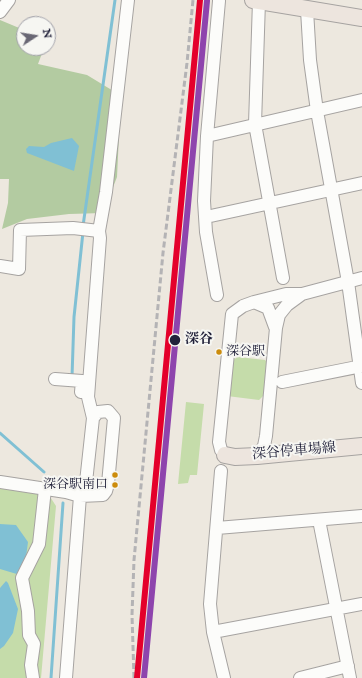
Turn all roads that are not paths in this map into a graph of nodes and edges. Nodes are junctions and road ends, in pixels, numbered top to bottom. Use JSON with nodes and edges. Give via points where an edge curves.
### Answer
{"nodes":[{"id":1,"x":9,"y":0,"type":"edge"},
{"id":2,"x":128,"y":0,"type":"edge"},
{"id":3,"x":256,"y":0,"type":"edge"},
{"id":4,"x":219,"y":1,"type":"dead end"},
{"id":5,"x":303,"y":6,"type":"edge"},
{"id":6,"x":0,"y":12,"type":"edge"},
{"id":7,"x":362,"y":18,"type":"edge"},
{"id":8,"x":362,"y":100,"type":"edge"},
{"id":9,"x":318,"y":111,"type":"junction"},
{"id":10,"x":255,"y":124,"type":"junction"},
{"id":11,"x":207,"y":136,"type":"junction"},
{"id":12,"x":362,"y":183,"type":"edge"},
{"id":13,"x":331,"y":190,"type":"junction"},
{"id":14,"x":269,"y":203,"type":"junction"},
{"id":15,"x":206,"y":217,"type":"junction"},
{"id":16,"x":97,"y":231,"type":"junction"},
{"id":17,"x":0,"y":266,"type":"edge"},
{"id":18,"x":283,"y":278,"type":"dead end"},
{"id":19,"x":362,"y":278,"type":"edge"},
{"id":20,"x":348,"y":282,"type":"junction"},
{"id":21,"x":302,"y":294,"type":"junction"},
{"id":22,"x":217,"y":295,"type":"dead end"},
{"id":23,"x":254,"y":302,"type":"junction"},
{"id":24,"x":276,"y":328,"type":"junction"},
{"id":25,"x":361,"y":366,"type":"edge"},
{"id":26,"x":55,"y":379,"type":"dead end"},
{"id":27,"x":282,"y":382,"type":"dead end"},
{"id":28,"x":362,"y":383,"type":"edge"},
{"id":29,"x":89,"y":385,"type":"junction"},
{"id":30,"x":106,"y":410,"type":"junction"},
{"id":31,"x":93,"y":418,"type":"junction"},
{"id":32,"x":266,"y":436,"type":"junction"},
{"id":33,"x":362,"y":446,"type":"edge"},
{"id":34,"x":292,"y":452,"type":"junction"},
{"id":35,"x":226,"y":455,"type":"joint"},
{"id":36,"x":257,"y":456,"type":"junction"},
{"id":37,"x":221,"y":471,"type":"dead end"},
{"id":38,"x":87,"y":479,"type":"junction"},
{"id":39,"x":0,"y":482,"type":"edge"},
{"id":40,"x":45,"y":489,"type":"junction"},
{"id":41,"x":106,"y":491,"type":"junction"},
{"id":42,"x":74,"y":493,"type":"junction"},
{"id":43,"x":362,"y":516,"type":"edge"},
{"id":44,"x":319,"y":520,"type":"junction"},
{"id":45,"x":217,"y":528,"type":"junction"},
{"id":46,"x":362,"y":604,"type":"edge"},
{"id":47,"x":336,"y":608,"type":"junction"},
{"id":48,"x":213,"y":632,"type":"junction"},
{"id":49,"x":349,"y":672,"type":"edge"},
{"id":50,"x":33,"y":678,"type":"edge"},
{"id":51,"x":66,"y":678,"type":"edge"},
{"id":52,"x":224,"y":678,"type":"edge"},
{"id":53,"x":300,"y":678,"type":"edge"}],
"edges":[{"from":1,"to":6,"type":"street"},
{"from":2,"to":16,"type":"street","via":[[106,192]]},
{"from":3,"to":5,"type":"main road"},
{"from":3,"to":10,"type":"street"},
{"from":4,"to":11,"type":"street"},
{"from":5,"to":7,"type":"main road"},
{"from":5,"to":9,"type":"street"},
{"from":8,"to":9,"type":"street"},
{"from":9,"to":10,"type":"street"},
{"from":9,"to":13,"type":"street"},
{"from":10,"to":11,"type":"street"},
{"from":10,"to":14,"type":"street"},
{"from":11,"to":15,"type":"street","via":[[204,201]]},
{"from":12,"to":13,"type":"street"},
{"from":13,"to":14,"type":"street"},
{"from":13,"to":20,"type":"street"},
{"from":14,"to":15,"type":"street"},
{"from":14,"to":18,"type":"street"},
{"from":15,"to":22,"type":"street","via":[[206,232]]},
{"from":16,"to":17,"type":"street","via":[[73,228],[20,230],[19,269]]},
{"from":16,"to":29,"type":"street","via":[[100,238]]},
{"from":19,"to":20,"type":"street"},
{"from":20,"to":21,"type":"street"},
{"from":20,"to":25,"type":"street"},
{"from":21,"to":23,"type":"street","via":[[286,294]]},
{"from":21,"to":24,"type":"street","via":[[280,312]]},
{"from":23,"to":24,"type":"street","via":[[268,308]]},
{"from":23,"to":35,"type":"street","via":[[237,310],[230,319],[219,442],[221,450]]},
{"from":24,"to":32,"type":"street"},
{"from":25,"to":27,"type":"street"},
{"from":25,"to":28,"type":"street"},
{"from":26,"to":29,"type":"street","via":[[82,381],[81,392],[84,392],[85,381]]},
{"from":29,"to":30,"type":"street","via":[[93,397]]},
{"from":29,"to":31,"type":"street","via":[[88,397]]},
{"from":30,"to":31,"type":"street","via":[[98,412]]},
{"from":30,"to":41,"type":"street","via":[[114,418]]},
{"from":31,"to":38,"type":"street"},
{"from":32,"to":34,"type":"street","via":[[276,447]]},
{"from":32,"to":36,"type":"street","via":[[264,446]]},
{"from":33,"to":34,"type":"main road","name":"深谷停車場線"},
{"from":34,"to":36,"type":"main road","name":"深谷停車場線"},
{"from":35,"to":36,"type":"main road","name":"深谷停車場線"},
{"from":37,"to":45,"type":"street"},
{"from":38,"to":41,"type":"street"},
{"from":38,"to":42,"type":"street"},
{"from":39,"to":40,"type":"street"},
{"from":40,"to":42,"type":"street"},
{"from":40,"to":50,"type":"street","via":[[39,544],[22,578],[28,611],[28,635],[34,644],[31,665]]},
{"from":41,"to":42,"type":"street","via":[[98,496]]},
{"from":42,"to":51,"type":"street"},
{"from":43,"to":44,"type":"street"},
{"from":44,"to":45,"type":"street"},
{"from":44,"to":47,"type":"street"},
{"from":45,"to":48,"type":"street","via":[[210,604]]},
{"from":46,"to":47,"type":"street"},
{"from":47,"to":48,"type":"street"},
{"from":47,"to":49,"type":"street"},
{"from":48,"to":52,"type":"street"},
{"from":49,"to":53,"type":"street"}]}
